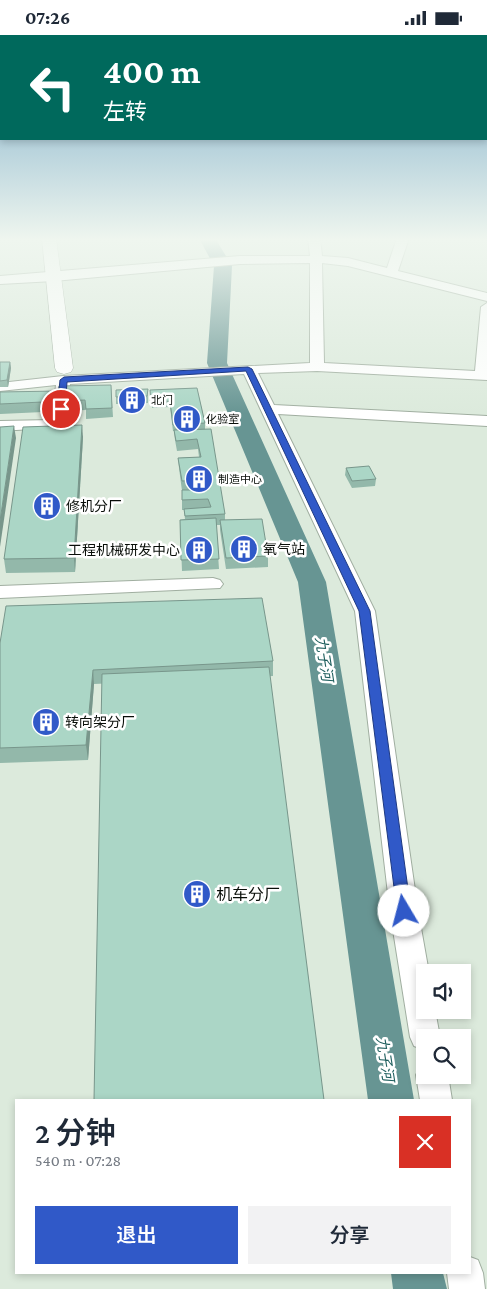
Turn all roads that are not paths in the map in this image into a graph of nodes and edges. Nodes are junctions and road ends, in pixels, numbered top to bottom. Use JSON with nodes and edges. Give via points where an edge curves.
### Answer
{"nodes":[{"id":1,"x":56,"y":297,"type":"edge"},
{"id":2,"x":316,"y":297,"type":"edge"},
{"id":3,"x":487,"y":307,"type":"edge"},
{"id":4,"x":317,"y":367,"type":"junction"},
{"id":5,"x":241,"y":369,"type":"junction"},
{"id":6,"x":64,"y":374,"type":"junction"},
{"id":7,"x":484,"y":376,"type":"edge"},
{"id":8,"x":0,"y":387,"type":"edge"},
{"id":9,"x":268,"y":409,"type":"junction"},
{"id":10,"x":487,"y":421,"type":"edge"},
{"id":11,"x":0,"y":427,"type":"edge"},
{"id":12,"x":213,"y":584,"type":"dead end"},
{"id":13,"x":0,"y":592,"type":"edge"},
{"id":14,"x":424,"y":1029,"type":"edge"},
{"id":15,"x":433,"y":1084,"type":"edge"},
{"id":16,"x":436,"y":1099,"type":"edge"},
{"id":17,"x":465,"y":1274,"type":"edge"},
{"id":18,"x":468,"y":1289,"type":"edge"}],
"edges":[{"from":1,"to":6,"type":"street"},
{"from":2,"to":4,"type":"street"},
{"from":3,"to":7,"type":"street"},
{"from":4,"to":5,"type":"street"},
{"from":4,"to":7,"type":"street"},
{"from":5,"to":6,"type":"street"},
{"from":5,"to":9,"type":"street"},
{"from":6,"to":8,"type":"street"},
{"from":6,"to":11,"type":"street","via":[[59,424]]},
{"from":9,"to":10,"type":"street"},
{"from":9,"to":14,"type":"street","via":[[365,611],[404,911]]},
{"from":12,"to":13,"type":"street"},
{"from":15,"to":16,"type":"street"},
{"from":17,"to":18,"type":"street"}]}
